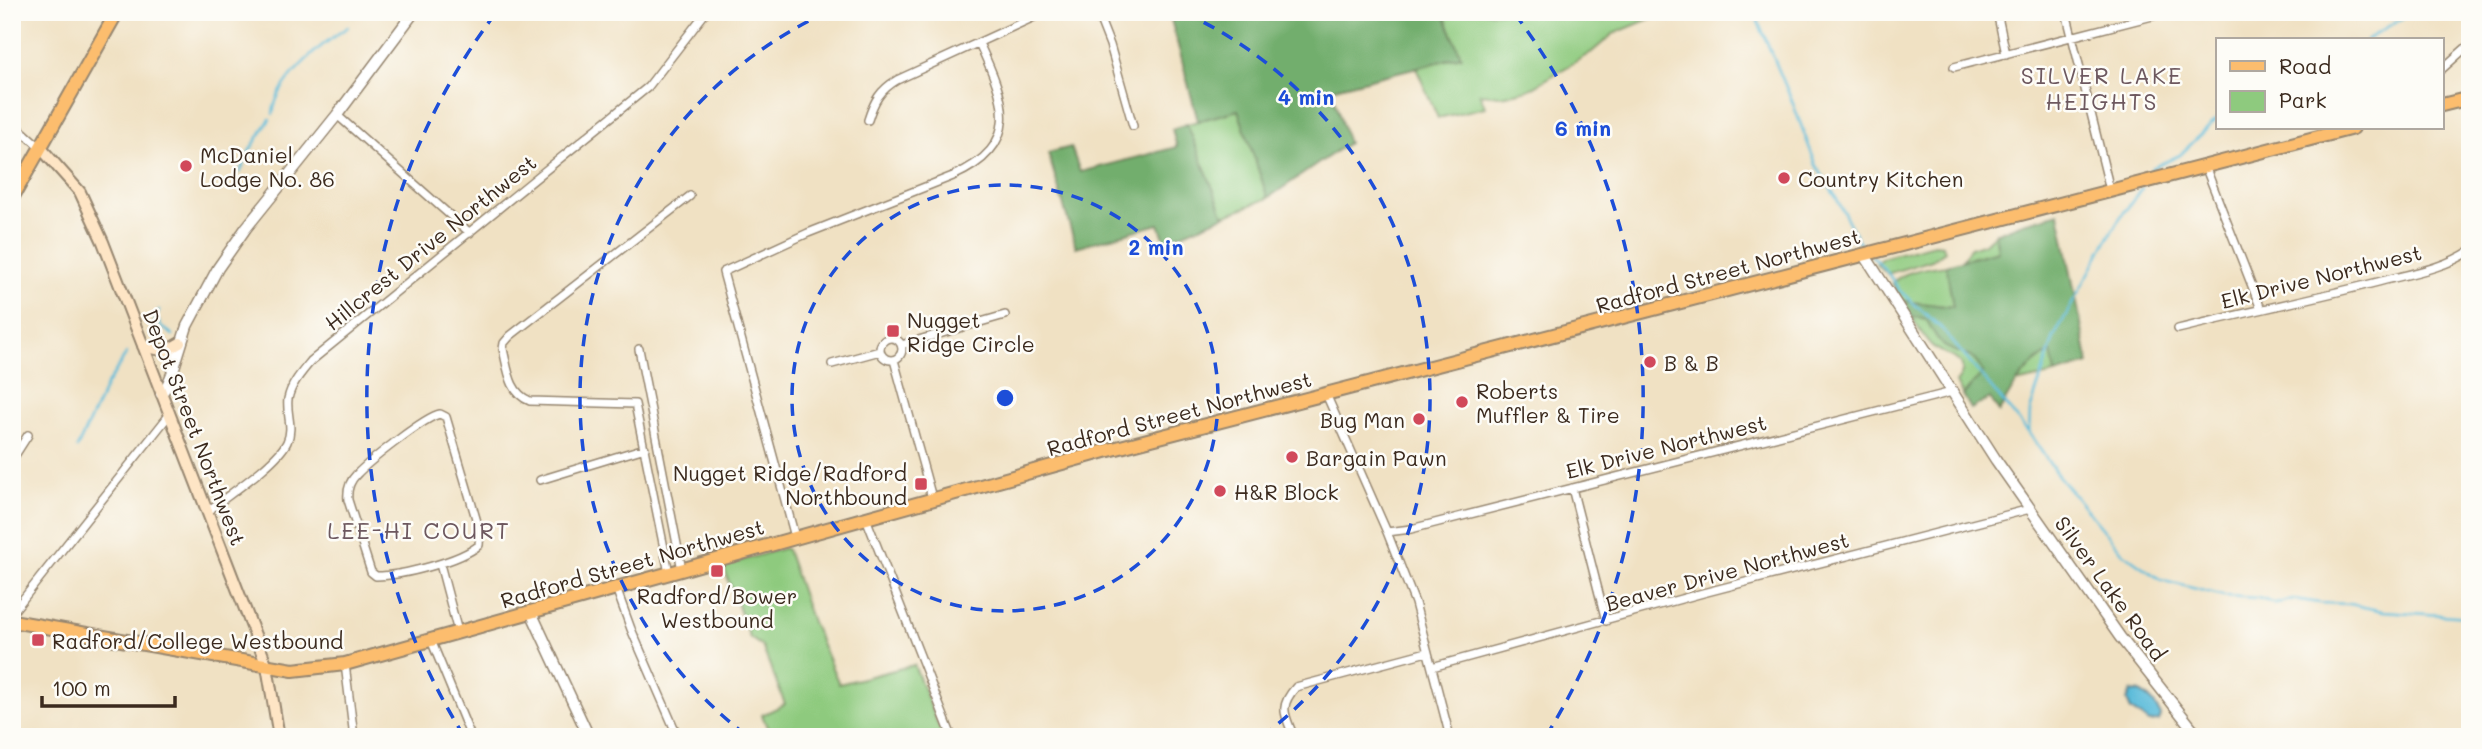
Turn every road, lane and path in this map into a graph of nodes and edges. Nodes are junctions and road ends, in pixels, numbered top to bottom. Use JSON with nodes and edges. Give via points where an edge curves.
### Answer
{"nodes":[{"id":1,"x":117,"y":12,"type":"edge"},
{"id":2,"x":414,"y":12,"type":"edge"},
{"id":3,"x":706,"y":12,"type":"edge"},
{"id":4,"x":1045,"y":12,"type":"edge"},
{"id":5,"x":1097,"y":12,"type":"edge"},
{"id":6,"x":1997,"y":12,"type":"edge"},
{"id":7,"x":2066,"y":12,"type":"edge"},
{"id":8,"x":2168,"y":12,"type":"edge"},
{"id":9,"x":2072,"y":37,"type":"junction"},
{"id":10,"x":979,"y":43,"type":"junction"},
{"id":11,"x":2470,"y":44,"type":"edge"},
{"id":12,"x":2006,"y":54,"type":"junction"},
{"id":13,"x":1954,"y":67,"type":"dead end"},
{"id":14,"x":2444,"y":67,"type":"edge"},
{"id":15,"x":2470,"y":98,"type":"edge"},
{"id":16,"x":2444,"y":104,"type":"edge"},
{"id":17,"x":337,"y":115,"type":"junction"},
{"id":18,"x":868,"y":120,"type":"dead end"},
{"id":19,"x":12,"y":121,"type":"edge"},
{"id":20,"x":1133,"y":126,"type":"dead end"},
{"id":21,"x":2345,"y":130,"type":"edge"},
{"id":22,"x":40,"y":147,"type":"junction"},
{"id":23,"x":2205,"y":166,"type":"junction"},
{"id":24,"x":2110,"y":190,"type":"junction"},
{"id":25,"x":690,"y":196,"type":"dead end"},
{"id":26,"x":12,"y":198,"type":"edge"},
{"id":27,"x":470,"y":233,"type":"junction"},
{"id":28,"x":2470,"y":251,"type":"edge"},
{"id":29,"x":1864,"y":254,"type":"junction"},
{"id":30,"x":2260,"y":309,"type":"junction"},
{"id":31,"x":1005,"y":315,"type":"dead end"},
{"id":32,"x":2178,"y":329,"type":"dead end"},
{"id":33,"x":180,"y":342,"type":"junction"},
{"id":34,"x":901,"y":345,"type":"junction"},
{"id":35,"x":143,"y":346,"type":"junction"},
{"id":36,"x":639,"y":349,"type":"dead end"},
{"id":37,"x":880,"y":351,"type":"junction"},
{"id":38,"x":894,"y":360,"type":"junction"},
{"id":39,"x":832,"y":364,"type":"dead end"},
{"id":40,"x":1952,"y":392,"type":"junction"},
{"id":41,"x":161,"y":394,"type":"junction"},
{"id":42,"x":1326,"y":394,"type":"junction"},
{"id":43,"x":170,"y":414,"type":"junction"},
{"id":44,"x":28,"y":435,"type":"dead end"},
{"id":45,"x":645,"y":448,"type":"junction"},
{"id":46,"x":12,"y":460,"type":"edge"},
{"id":47,"x":540,"y":480,"type":"dead end"},
{"id":48,"x":1572,"y":488,"type":"junction"},
{"id":49,"x":932,"y":498,"type":"junction"},
{"id":50,"x":2030,"y":509,"type":"junction"},
{"id":51,"x":208,"y":511,"type":"junction"},
{"id":52,"x":866,"y":517,"type":"junction"},
{"id":53,"x":1388,"y":532,"type":"junction"},
{"id":54,"x":795,"y":537,"type":"junction"},
{"id":55,"x":440,"y":564,"type":"junction"},
{"id":56,"x":675,"y":571,"type":"junction"},
{"id":57,"x":616,"y":588,"type":"junction"},
{"id":58,"x":531,"y":612,"type":"junction"},
{"id":59,"x":12,"y":613,"type":"edge"},
{"id":60,"x":12,"y":621,"type":"edge"},
{"id":61,"x":1606,"y":621,"type":"junction"},
{"id":62,"x":458,"y":632,"type":"junction"},
{"id":63,"x":431,"y":640,"type":"junction"},
{"id":64,"x":1427,"y":652,"type":"junction"},
{"id":65,"x":345,"y":664,"type":"junction"},
{"id":66,"x":267,"y":666,"type":"junction"},
{"id":67,"x":1432,"y":667,"type":"junction"},
{"id":68,"x":279,"y":737,"type":"edge"},
{"id":69,"x":354,"y":737,"type":"edge"},
{"id":70,"x":471,"y":737,"type":"edge"},
{"id":71,"x":589,"y":737,"type":"edge"},
{"id":72,"x":678,"y":737,"type":"edge"},
{"id":73,"x":952,"y":737,"type":"edge"},
{"id":74,"x":1294,"y":737,"type":"edge"},
{"id":75,"x":1450,"y":737,"type":"edge"},
{"id":76,"x":2199,"y":737,"type":"edge"}],
"edges":[{"from":1,"to":22,"type":"main road"},
{"from":2,"to":17,"type":"street"},
{"from":3,"to":27,"type":"street","name":"Hillcrest Drive Northwest","via":[[648,87]]},
{"from":4,"to":10,"type":"street"},
{"from":5,"to":20,"type":"street"},
{"from":6,"to":12,"type":"street"},
{"from":7,"to":9,"type":"street"},
{"from":8,"to":9,"type":"street"},
{"from":9,"to":12,"type":"street"},
{"from":9,"to":24,"type":"street"},
{"from":10,"to":18,"type":"street","via":[[883,89]]},
{"from":10,"to":54,"type":"street","via":[[1003,111],[998,142],[988,155],[953,176],[723,272]]},
{"from":11,"to":14,"type":"street"},
{"from":12,"to":13,"type":"street"},
{"from":15,"to":16,"type":"main road"},
{"from":17,"to":27,"type":"street"},
{"from":17,"to":33,"type":"street","via":[[218,268]]},
{"from":19,"to":22,"type":"street"},
{"from":21,"to":23,"type":"main road","name":"Radford Street Northwest"},
{"from":22,"to":26,"type":"main road"},
{"from":22,"to":35,"type":"main road","name":"Depot Street Northwest","via":[[80,192]]},
{"from":23,"to":24,"type":"main road","name":"Radford Street Northwest"},
{"from":23,"to":30,"type":"street"},
{"from":24,"to":29,"type":"main road","name":"Radford Street Northwest"},
{"from":25,"to":45,"type":"street","via":[[504,343],[514,390],[520,397],[635,404]]},
{"from":27,"to":51,"type":"street","name":"Hillcrest Drive Northwest","via":[[311,361],[295,380],[288,400],[291,425],[287,442],[278,455]]},
{"from":28,"to":30,"type":"street","name":"Elk Drive Northwest","via":[[2433,267]]},
{"from":29,"to":40,"type":"street","name":"Silver Lake Road"},
{"from":29,"to":42,"type":"main road","name":"Radford Street Northwest"},
{"from":30,"to":32,"type":"street","name":"Elk Drive Northwest"},
{"from":31,"to":34,"type":"street"},
{"from":33,"to":35,"type":"main road","via":[[166,351]]},
{"from":33,"to":41,"type":"street"},
{"from":34,"to":37,"type":"street","via":[[887,339]]},
{"from":34,"to":38,"type":"street","via":[[900,356]]},
{"from":35,"to":41,"type":"main road","name":"Depot Street Northwest"},
{"from":36,"to":56,"type":"street"},
{"from":37,"to":38,"type":"street"},
{"from":37,"to":39,"type":"street"},
{"from":38,"to":49,"type":"street"},
{"from":40,"to":48,"type":"street","name":"Elk Drive Northwest"},
{"from":40,"to":50,"type":"street","name":"Silver Lake Road"},
{"from":41,"to":43,"type":"main road","name":"Depot Street Northwest"},
{"from":42,"to":49,"type":"main road","name":"Radford Street Northwest"},
{"from":42,"to":53,"type":"street"},
{"from":43,"to":51,"type":"main road","name":"Depot Street Northwest"},
{"from":43,"to":59,"type":"street"},
{"from":44,"to":46,"type":"street"},
{"from":45,"to":47,"type":"street"},
{"from":45,"to":56,"type":"street"},
{"from":48,"to":53,"type":"street","name":"Elk Drive Northwest"},
{"from":48,"to":61,"type":"street"},
{"from":49,"to":52,"type":"main road","name":"Radford Street Northwest"},
{"from":50,"to":61,"type":"street","name":"Beaver Drive Northwest"},
{"from":50,"to":76,"type":"street","name":"Silver Lake Road","via":[[2120,637]]},
{"from":51,"to":66,"type":"main road","name":"Depot Street Northwest"},
{"from":52,"to":54,"type":"main road","name":"Radford Street Northwest"},
{"from":52,"to":73,"type":"street"},
{"from":53,"to":64,"type":"street","via":[[1415,603]]},
{"from":54,"to":56,"type":"main road","name":"Radford Street Northwest"},
{"from":55,"to":55,"type":"street","via":[[480,545],[446,417],[440,414],[420,424],[356,475],[347,489],[371,572],[376,576]]},
{"from":55,"to":62,"type":"street"},
{"from":56,"to":57,"type":"main road","name":"Radford Street Northwest"},
{"from":57,"to":58,"type":"main road","name":"Radford Street Northwest"},
{"from":57,"to":72,"type":"street"},
{"from":58,"to":62,"type":"main road","name":"Radford Street Northwest"},
{"from":58,"to":71,"type":"street"},
{"from":60,"to":66,"type":"main road","name":"Radford Street Northwest"},
{"from":61,"to":67,"type":"street","name":"Beaver Drive Northwest"},
{"from":62,"to":63,"type":"main road","name":"Radford Street Northwest"},
{"from":63,"to":65,"type":"main road","name":"Radford Street Northwest"},
{"from":63,"to":70,"type":"street"},
{"from":64,"to":67,"type":"street"},
{"from":64,"to":74,"type":"street","via":[[1296,687],[1285,699],[1284,713]]},
{"from":65,"to":66,"type":"main road","name":"Radford Street Northwest","via":[[293,670]]},
{"from":65,"to":69,"type":"street"},
{"from":66,"to":68,"type":"main road","name":"Depot Street Northwest"},
{"from":67,"to":75,"type":"street"}]}
